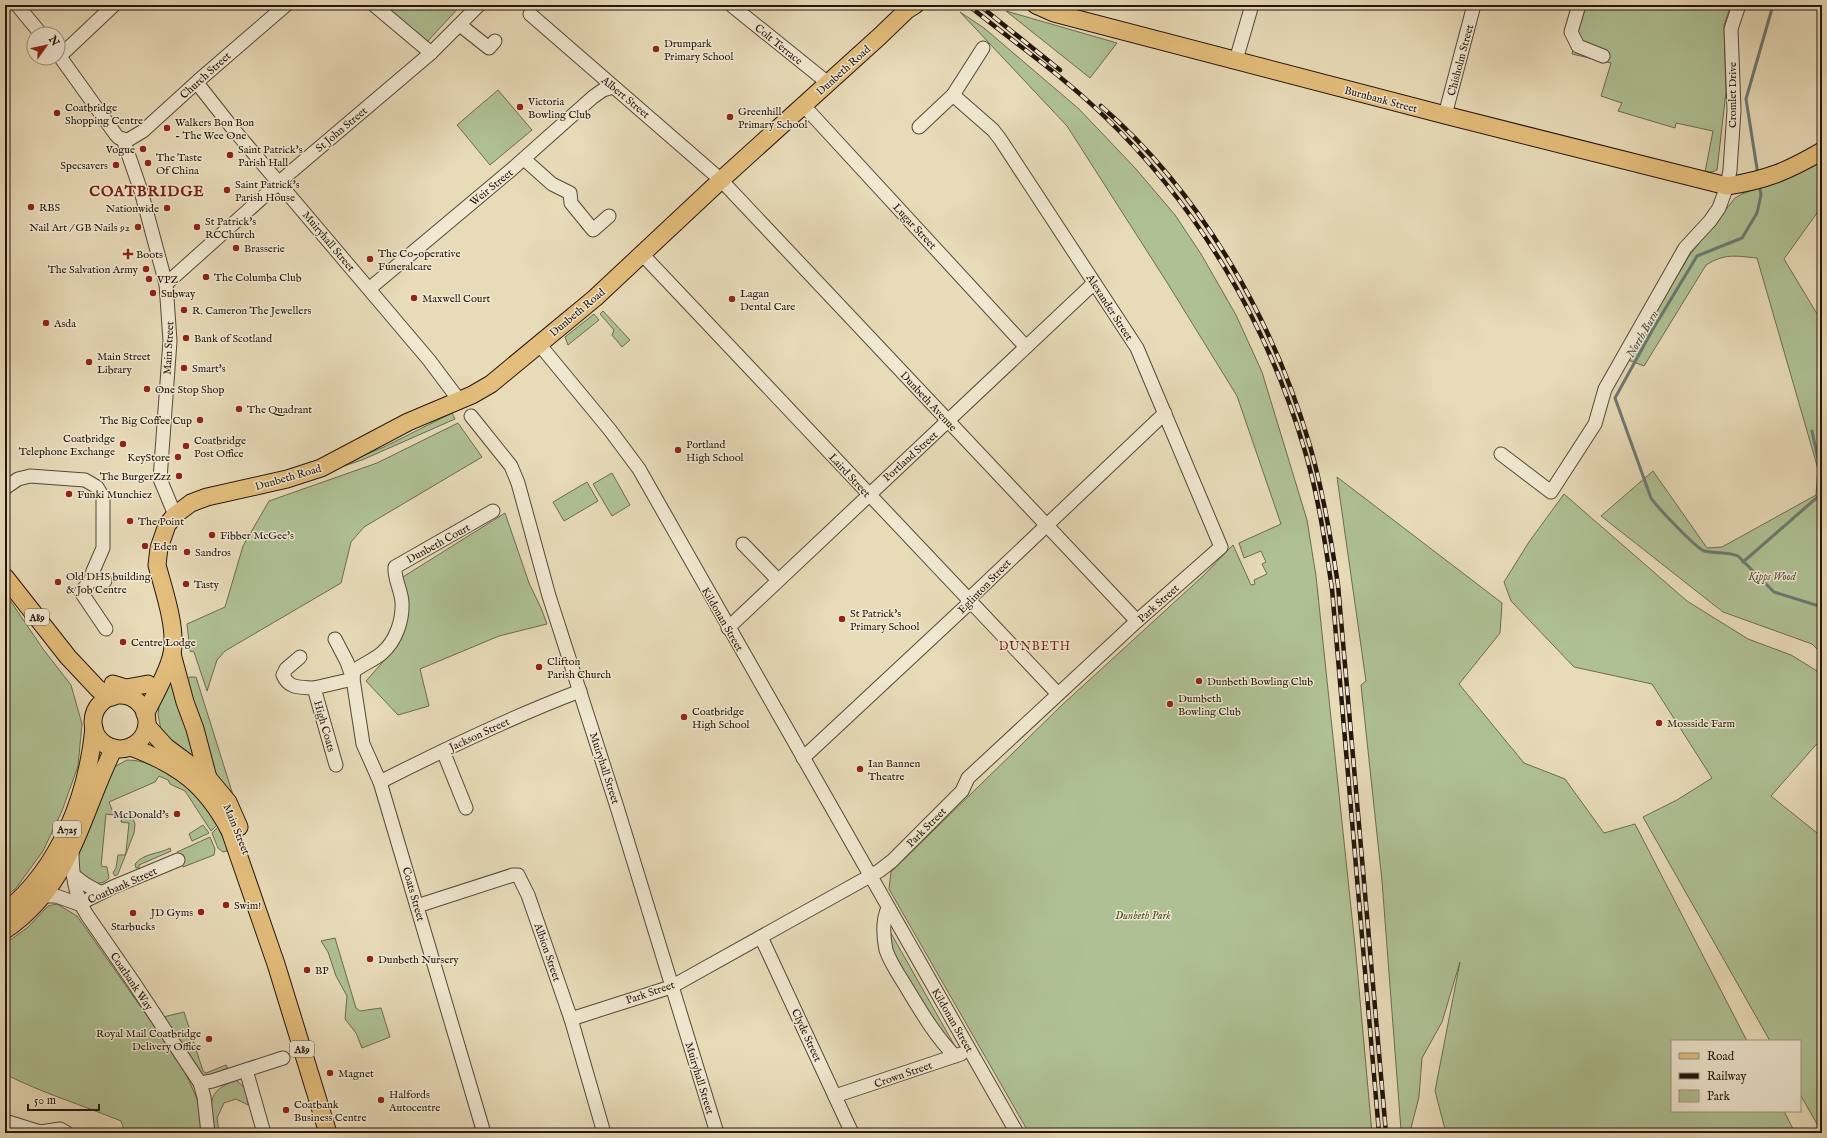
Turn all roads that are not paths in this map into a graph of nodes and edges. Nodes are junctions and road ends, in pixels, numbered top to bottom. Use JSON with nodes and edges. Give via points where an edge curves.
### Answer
{"nodes":[{"id":1,"x":17,"y":5,"type":"edge"},
{"id":2,"x":114,"y":5,"type":"edge"},
{"id":3,"x":286,"y":5,"type":"edge"},
{"id":4,"x":374,"y":5,"type":"edge"},
{"id":5,"x":479,"y":5,"type":"edge"},
{"id":6,"x":731,"y":5,"type":"edge"},
{"id":7,"x":915,"y":5,"type":"edge"},
{"id":8,"x":1036,"y":5,"type":"edge"},
{"id":9,"x":1252,"y":5,"type":"edge"},
{"id":10,"x":1474,"y":5,"type":"edge"},
{"id":11,"x":1579,"y":5,"type":"edge"},
{"id":12,"x":1739,"y":5,"type":"edge"},
{"id":13,"x":530,"y":14,"type":"dead end"},
{"id":14,"x":460,"y":25,"type":"junction"},
{"id":15,"x":34,"y":26,"type":"edge"},
{"id":16,"x":495,"y":41,"type":"dead end"},
{"id":17,"x":983,"y":48,"type":"dead end"},
{"id":18,"x":66,"y":49,"type":"edge"},
{"id":19,"x":431,"y":53,"type":"junction"},
{"id":20,"x":1603,"y":56,"type":"dead end"},
{"id":21,"x":1236,"y":60,"type":"junction"},
{"id":22,"x":66,"y":65,"type":"edge"},
{"id":23,"x":197,"y":83,"type":"junction"},
{"id":24,"x":828,"y":83,"type":"junction"},
{"id":25,"x":613,"y":87,"type":"junction"},
{"id":26,"x":953,"y":95,"type":"junction"},
{"id":27,"x":804,"y":106,"type":"junction"},
{"id":28,"x":1445,"y":115,"type":"junction"},
{"id":29,"x":919,"y":127,"type":"dead end"},
{"id":30,"x":123,"y":140,"type":"junction"},
{"id":31,"x":1822,"y":151,"type":"edge"},
{"id":32,"x":524,"y":158,"type":"junction"},
{"id":33,"x":722,"y":180,"type":"junction"},
{"id":34,"x":279,"y":182,"type":"junction"},
{"id":35,"x":1727,"y":186,"type":"junction"},
{"id":36,"x":609,"y":216,"type":"dead end"},
{"id":37,"x":642,"y":254,"type":"junction"},
{"id":38,"x":1094,"y":282,"type":"junction"},
{"id":39,"x":166,"y":284,"type":"junction"},
{"id":40,"x":369,"y":289,"type":"junction"},
{"id":41,"x":539,"y":344,"type":"junction"},
{"id":42,"x":1026,"y":347,"type":"junction"},
{"id":43,"x":460,"y":400,"type":"junction"},
{"id":44,"x":1165,"y":413,"type":"junction"},
{"id":45,"x":470,"y":416,"type":"dead end"},
{"id":46,"x":948,"y":421,"type":"junction"},
{"id":47,"x":1502,"y":454,"type":"dead end"},
{"id":48,"x":5,"y":487,"type":"edge"},
{"id":49,"x":868,"y":494,"type":"junction"},
{"id":50,"x":493,"y":511,"type":"dead end"},
{"id":51,"x":175,"y":515,"type":"junction"},
{"id":52,"x":1046,"y":526,"type":"junction"},
{"id":53,"x":743,"y":544,"type":"dead end"},
{"id":54,"x":1221,"y":547,"type":"joint"},
{"id":55,"x":5,"y":578,"type":"edge"},
{"id":56,"x":91,"y":580,"type":"junction"},
{"id":57,"x":778,"y":580,"type":"junction"},
{"id":58,"x":105,"y":581,"type":"dead end"},
{"id":59,"x":969,"y":599,"type":"junction"},
{"id":60,"x":1137,"y":621,"type":"junction"},
{"id":61,"x":728,"y":628,"type":"junction"},
{"id":62,"x":106,"y":629,"type":"dead end"},
{"id":63,"x":335,"y":639,"type":"dead end"},
{"id":64,"x":300,"y":657,"type":"dead end"},
{"id":65,"x":170,"y":658,"type":"junction"},
{"id":66,"x":71,"y":660,"type":"junction"},
{"id":67,"x":353,"y":679,"type":"junction"},
{"id":68,"x":148,"y":684,"type":"junction"},
{"id":69,"x":314,"y":688,"type":"junction"},
{"id":70,"x":580,"y":691,"type":"junction"},
{"id":71,"x":1058,"y":694,"type":"junction"},
{"id":72,"x":118,"y":696,"type":"junction"},
{"id":73,"x":146,"y":720,"type":"junction"},
{"id":74,"x":94,"y":723,"type":"junction"},
{"id":75,"x":123,"y":748,"type":"junction"},
{"id":76,"x":443,"y":751,"type":"junction"},
{"id":77,"x":804,"y":758,"type":"junction"},
{"id":78,"x":336,"y":765,"type":"dead end"},
{"id":79,"x":208,"y":778,"type":"junction"},
{"id":80,"x":380,"y":782,"type":"junction"},
{"id":81,"x":466,"y":808,"type":"dead end"},
{"id":82,"x":72,"y":849,"type":"junction"},
{"id":83,"x":178,"y":860,"type":"dead end"},
{"id":84,"x":73,"y":874,"type":"junction"},
{"id":85,"x":869,"y":876,"type":"junction"},
{"id":86,"x":101,"y":892,"type":"junction"},
{"id":87,"x":42,"y":896,"type":"junction"},
{"id":88,"x":79,"y":904,"type":"junction"},
{"id":89,"x":417,"y":906,"type":"junction"},
{"id":90,"x":888,"y":908,"type":"junction"},
{"id":91,"x":5,"y":912,"type":"edge"},
{"id":92,"x":5,"y":930,"type":"edge"},
{"id":93,"x":761,"y":937,"type":"junction"},
{"id":94,"x":276,"y":964,"type":"junction"},
{"id":95,"x":671,"y":986,"type":"junction"},
{"id":96,"x":571,"y":1019,"type":"junction"},
{"id":97,"x":970,"y":1050,"type":"junction"},
{"id":98,"x":955,"y":1056,"type":"junction"},
{"id":99,"x":283,"y":1058,"type":"dead end"},
{"id":100,"x":246,"y":1070,"type":"junction"},
{"id":101,"x":200,"y":1083,"type":"junction"},
{"id":102,"x":835,"y":1096,"type":"junction"},
{"id":103,"x":5,"y":1121,"type":"edge"},
{"id":104,"x":67,"y":1133,"type":"edge"},
{"id":105,"x":208,"y":1133,"type":"edge"},
{"id":106,"x":264,"y":1133,"type":"edge"},
{"id":107,"x":328,"y":1133,"type":"edge"},
{"id":108,"x":484,"y":1133,"type":"edge"},
{"id":109,"x":604,"y":1133,"type":"edge"},
{"id":110,"x":717,"y":1133,"type":"edge"},
{"id":111,"x":852,"y":1133,"type":"edge"},
{"id":112,"x":1017,"y":1133,"type":"edge"}],
"edges":[{"from":1,"to":15,"type":"street"},
{"from":2,"to":18,"type":"street"},
{"from":3,"to":23,"type":"street","name":"Church Street"},
{"from":4,"to":19,"type":"street"},
{"from":5,"to":14,"type":"street","name":"St John Street"},
{"from":6,"to":24,"type":"street","name":"Colt Terrace"},
{"from":7,"to":24,"type":"main road","name":"Dunbeth Road"},
{"from":8,"to":21,"type":"main road","name":"Burnbank Street","via":[[1054,13]]},
{"from":9,"to":21,"type":"street"},
{"from":10,"to":28,"type":"street","name":"Chisholm Street"},
{"from":11,"to":20,"type":"street","via":[[1572,32],[1576,43]]},
{"from":12,"to":35,"type":"street","name":"Cromlet Drive","via":[[1731,29],[1734,110]]},
{"from":13,"to":25,"type":"street","name":"Albert Street"},
{"from":14,"to":16,"type":"street","via":[[488,48]]},
{"from":14,"to":19,"type":"street","name":"St John Street"},
{"from":17,"to":26,"type":"street"},
{"from":19,"to":34,"type":"street","name":"St John Street"},
{"from":21,"to":28,"type":"main road","name":"Burnbank Street"},
{"from":22,"to":30,"type":"street","name":"Main Street","via":[[116,135]]},
{"from":23,"to":30,"type":"street","name":"Church Street","via":[[133,139]]},
{"from":23,"to":34,"type":"street","name":"Muiryhall Street"},
{"from":24,"to":27,"type":"main road","name":"Dunbeth Road"},
{"from":25,"to":32,"type":"street","name":"Weir Street","via":[[593,97]]},
{"from":25,"to":33,"type":"street","name":"Albert Street"},
{"from":26,"to":29,"type":"street"},
{"from":26,"to":38,"type":"street","name":"Alexander Street","via":[[1000,139]]},
{"from":27,"to":33,"type":"main road","name":"Dunbeth Road"},
{"from":27,"to":42,"type":"street","name":"Lugar Street"},
{"from":28,"to":35,"type":"main road","name":"Burnbank Street"},
{"from":30,"to":39,"type":"street","name":"Main Street","via":[[141,191]]},
{"from":31,"to":35,"type":"main road","via":[[1784,172],[1758,181]]},
{"from":32,"to":36,"type":"street","via":[[552,184],[570,193],[571,203],[593,230]]},
{"from":32,"to":40,"type":"street","name":"Weir Street"},
{"from":33,"to":37,"type":"main road","name":"Dunbeth Road"},
{"from":33,"to":46,"type":"street","name":"Dunbeth Avenue"},
{"from":34,"to":39,"type":"street","name":"St John Street"},
{"from":34,"to":40,"type":"street","name":"Muiryhall Street"},
{"from":35,"to":47,"type":"street","name":"Cromlet Drive","via":[[1719,208],[1685,248],[1605,389],[1595,424],[1551,492]]},
{"from":37,"to":41,"type":"main road","name":"Dunbeth Road","via":[[595,298]]},
{"from":37,"to":49,"type":"street","name":"Laird Street"},
{"from":38,"to":42,"type":"street","name":"Portland Street"},
{"from":38,"to":44,"type":"street","name":"Alexander Street","via":[[1138,348]]},
{"from":39,"to":51,"type":"street","name":"Main Street","via":[[170,341],[160,479]]},
{"from":40,"to":43,"type":"street","name":"Muiryhall Street"},
{"from":41,"to":43,"type":"main road","name":"Dunbeth Road","via":[[491,384]]},
{"from":41,"to":61,"type":"street","name":"Kildonan Street","via":[[639,469]]},
{"from":42,"to":46,"type":"street","name":"Portland Street"},
{"from":43,"to":51,"type":"main road","name":"Dunbeth Road","via":[[408,422],[321,468],[287,479],[202,498]]},
{"from":44,"to":52,"type":"street","name":"Eglinton Street"},
{"from":44,"to":54,"type":"street","name":"Alexander Street"},
{"from":45,"to":70,"type":"street","name":"Muiryhall Street","via":[[504,456],[518,483],[549,596]]},
{"from":46,"to":49,"type":"street","name":"Portland Street"},
{"from":46,"to":52,"type":"street","name":"Dunbeth Avenue"},
{"from":48,"to":56,"type":"street","via":[[21,477],[30,476],[85,480],[97,487],[103,497],[103,548]]},
{"from":49,"to":57,"type":"street","name":"Portland Street"},
{"from":49,"to":59,"type":"street","name":"Laird Street"},
{"from":50,"to":67,"type":"street","name":"Dunbeth Court","via":[[395,566],[394,578],[399,586],[402,603],[401,621],[394,638],[383,652],[354,671]]},
{"from":51,"to":65,"type":"main road","via":[[167,525],[157,554],[157,565],[173,631]]},
{"from":52,"to":59,"type":"street","name":"Eglinton Street"},
{"from":52,"to":60,"type":"street","name":"Dunbeth Avenue"},
{"from":53,"to":57,"type":"street"},
{"from":54,"to":60,"type":"street","name":"Park Street"},
{"from":55,"to":66,"type":"main road","number":"A89"},
{"from":56,"to":58,"type":"street"},
{"from":56,"to":62,"type":"street","via":[[81,592]]},
{"from":57,"to":61,"type":"street","name":"Portland Street"},
{"from":59,"to":71,"type":"street","name":"Laird Street"},
{"from":59,"to":77,"type":"street","name":"Eglinton Street","via":[[966,606]]},
{"from":60,"to":71,"type":"street","name":"Park Street"},
{"from":61,"to":77,"type":"street","name":"Kildonan Street"},
{"from":63,"to":67,"type":"street"},
{"from":64,"to":69,"type":"street","name":"High Coats","via":[[283,675],[290,685]]},
{"from":65,"to":68,"type":"main road"},
{"from":65,"to":73,"type":"main road"},
{"from":65,"to":79,"type":"main road","via":[[196,729]]},
{"from":66,"to":68,"type":"main road","via":[[117,686],[135,687]]},
{"from":66,"to":72,"type":"main road","number":"A89","via":[[98,689]]},
{"from":66,"to":74,"type":"main road","number":"A89","via":[[86,688]]},
{"from":67,"to":69,"type":"street","name":"High Coats"},
{"from":67,"to":80,"type":"street","name":"Coats Street","via":[[363,744]]},
{"from":68,"to":72,"type":"main road","via":[[136,693]]},
{"from":69,"to":78,"type":"street","name":"High Coats"},
{"from":70,"to":76,"type":"street","name":"Jackson Street","via":[[535,708]]},
{"from":70,"to":95,"type":"street","name":"Muiryhall Street"},
{"from":71,"to":85,"type":"street","name":"Park Street","via":[[968,778],[962,790],[892,861]]},
{"from":72,"to":73,"type":"main road","number":"A89","via":[[138,702]]},
{"from":72,"to":74,"type":"main road","via":[[104,701],[98,707]]},
{"from":73,"to":75,"type":"main road","via":[[142,738]]},
{"from":73,"to":79,"type":"main road","name":"Main Street","number":"A89","via":[[166,747]]},
{"from":74,"to":75,"type":"main road","number":"A89","via":[[98,738],[103,743]]},
{"from":74,"to":91,"type":"main road","number":"A725","via":[[89,768],[82,793],[60,845],[34,885]]},
{"from":75,"to":82,"type":"main road","number":"A725","via":[[104,770]]},
{"from":75,"to":94,"type":"main road","name":"Main Street","number":"A89","via":[[159,758],[194,782],[222,816],[240,856]]},
{"from":76,"to":80,"type":"street","name":"Jackson Street"},
{"from":76,"to":81,"type":"street"},
{"from":77,"to":85,"type":"street","name":"Kildonan Street"},
{"from":79,"to":94,"type":"main road","name":"Main Street","number":"A89","via":[[228,802],[239,827],[269,926]]},
{"from":80,"to":89,"type":"street","name":"Coats Street"},
{"from":82,"to":84,"type":"street","name":"Coatbank Way"},
{"from":82,"to":87,"type":"main road","number":"A725","via":[[65,864]]},
{"from":83,"to":86,"type":"street","name":"Coatbank Street"},
{"from":84,"to":86,"type":"street"},
{"from":84,"to":88,"type":"street","name":"Coatbank Way"},
{"from":85,"to":90,"type":"street","name":"Kildonan Street"},
{"from":85,"to":93,"type":"street","name":"Park Street"},
{"from":86,"to":88,"type":"street","name":"Coatbank Street"},
{"from":87,"to":88,"type":"street","name":"Coatbank Street","via":[[56,896]]},
{"from":87,"to":92,"type":"main road","number":"A725","via":[[30,910]]},
{"from":88,"to":101,"type":"street","name":"Coatbank Way"},
{"from":89,"to":96,"type":"street","name":"Albion Street","via":[[518,875],[528,895]]},
{"from":89,"to":108,"type":"street","name":"Coats Street"},
{"from":90,"to":97,"type":"street","name":"Kildonan Street"},
{"from":90,"to":98,"type":"street","name":"Kildonan Street","via":[[883,926],[887,951],[918,1006],[948,1050]]},
{"from":93,"to":95,"type":"street","name":"Park Street"},
{"from":93,"to":102,"type":"street","name":"Clyde Street"},
{"from":94,"to":107,"type":"main road","name":"Main Street","number":"A89"},
{"from":95,"to":96,"type":"street","name":"Park Street"},
{"from":95,"to":110,"type":"street","name":"Muiryhall Street"},
{"from":96,"to":109,"type":"street","name":"Albion Street"},
{"from":97,"to":98,"type":"street","name":"Crown Street"},
{"from":97,"to":112,"type":"street","name":"Kildonan Street"},
{"from":98,"to":102,"type":"street","name":"Crown Street"},
{"from":99,"to":100,"type":"street"},
{"from":100,"to":101,"type":"street","via":[[212,1082]]},
{"from":100,"to":106,"type":"street"},
{"from":101,"to":105,"type":"street","name":"Coatbank Way"},
{"from":102,"to":111,"type":"street","name":"Clyde Street"},
{"from":103,"to":104,"type":"street","via":[[40,1132],[60,1129]]}]}
